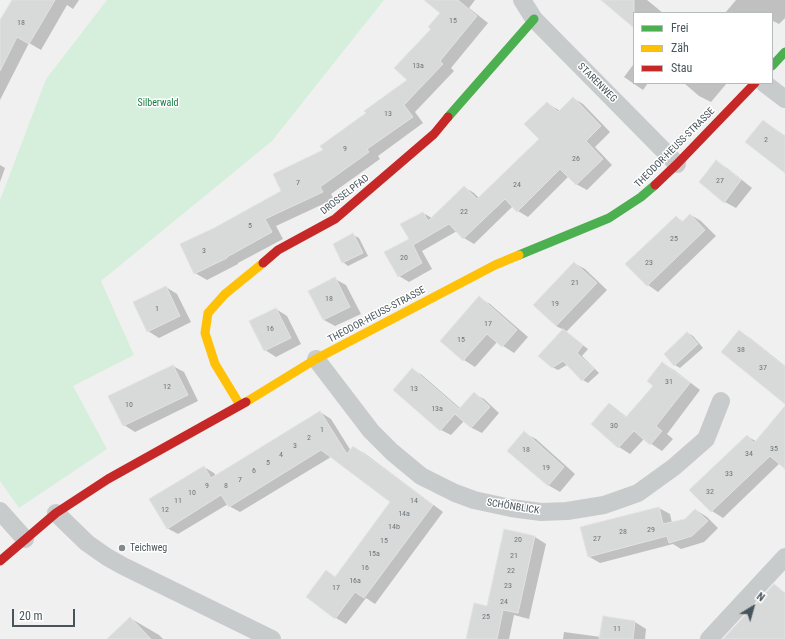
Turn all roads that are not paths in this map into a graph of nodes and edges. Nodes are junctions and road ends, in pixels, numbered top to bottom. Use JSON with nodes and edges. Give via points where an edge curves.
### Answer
{"nodes":[{"id":1,"x":522,"y":0,"type":"edge"},
{"id":2,"x":534,"y":19,"type":"junction"},
{"id":3,"x":785,"y":52,"type":"edge"},
{"id":4,"x":773,"y":65,"type":"edge"},
{"id":5,"x":755,"y":84,"type":"edge"},
{"id":6,"x":765,"y":84,"type":"edge"},
{"id":7,"x":785,"y":99,"type":"edge"},
{"id":8,"x":677,"y":164,"type":"junction"},
{"id":9,"x":316,"y":359,"type":"junction"},
{"id":10,"x":721,"y":401,"type":"dead end"},
{"id":11,"x":240,"y":405,"type":"junction"},
{"id":12,"x":0,"y":511,"type":"edge"},
{"id":13,"x":56,"y":513,"type":"junction"},
{"id":14,"x":25,"y":539,"type":"junction"},
{"id":15,"x":785,"y":557,"type":"edge"},
{"id":16,"x":0,"y":561,"type":"edge"},
{"id":17,"x":272,"y":639,"type":"edge"},
{"id":18,"x":709,"y":639,"type":"edge"}],
"edges":[{"from":1,"to":2,"type":"street","name":"STARENWEG"},
{"from":2,"to":8,"type":"street","name":"STARENWEG"},
{"from":2,"to":11,"type":"street","name":"DROSSELPFAD","via":[[434,134],[335,219],[278,250],[225,294],[208,313],[205,333],[215,364]]},
{"from":3,"to":4,"type":"street"},
{"from":5,"to":8,"type":"street","name":"THEODOR-HEUSS-STRASSE"},
{"from":6,"to":7,"type":"street"},
{"from":8,"to":9,"type":"street","name":"THEODOR-HEUSS-STRASSE","via":[[641,197],[609,218],[495,265]]},
{"from":9,"to":10,"type":"street","name":"SCHÖNBLICK","via":[[371,431],[421,476],[474,500],[541,512],[604,505],[638,493],[674,467],[706,439]]},
{"from":9,"to":11,"type":"street","name":"THEODOR-HEUSS-STRASSE"},
{"from":11,"to":13,"type":"street","name":"THEODOR-HEUSS-STRASSE","via":[[108,479]]},
{"from":12,"to":14,"type":"street"},
{"from":13,"to":14,"type":"street","name":"THEODOR-HEUSS-STRASSE"},
{"from":13,"to":17,"type":"street","via":[[87,543],[107,557]]},
{"from":14,"to":16,"type":"street","name":"THEODOR-HEUSS-STRASSE"},
{"from":15,"to":18,"type":"street"}]}
